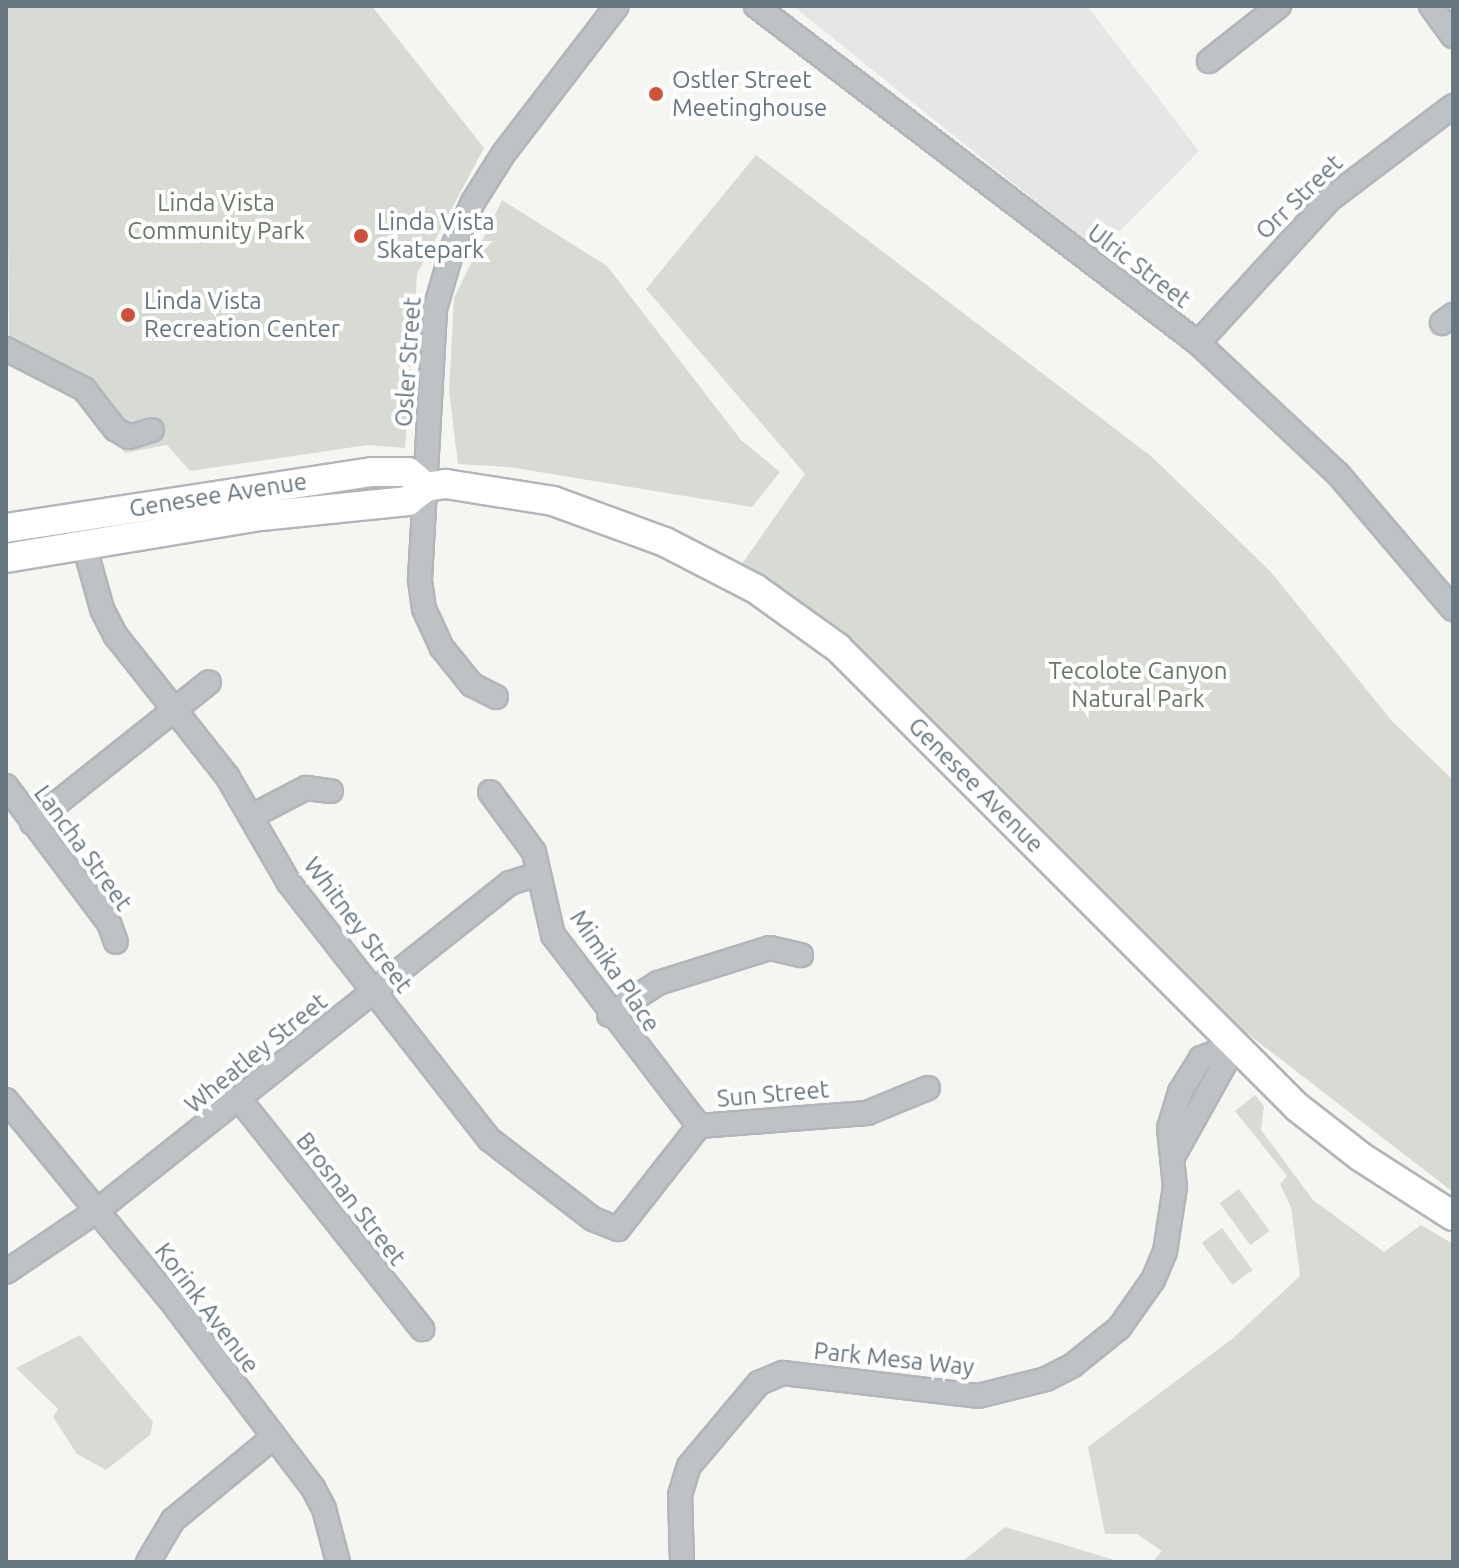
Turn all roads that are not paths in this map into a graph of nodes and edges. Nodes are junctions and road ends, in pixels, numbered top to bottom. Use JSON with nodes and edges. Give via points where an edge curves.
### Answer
{"nodes":[{"id":1,"x":617,"y":6,"type":"edge"},
{"id":2,"x":756,"y":6,"type":"edge"},
{"id":3,"x":1279,"y":6,"type":"edge"},
{"id":4,"x":1431,"y":6,"type":"edge"},
{"id":5,"x":1453,"y":36,"type":"edge"},
{"id":6,"x":1209,"y":61,"type":"dead end"},
{"id":7,"x":1453,"y":106,"type":"edge"},
{"id":8,"x":1198,"y":343,"type":"junction"},
{"id":9,"x":6,"y":349,"type":"edge"},
{"id":10,"x":152,"y":430,"type":"dead end"},
{"id":11,"x":426,"y":487,"type":"junction"},
{"id":12,"x":6,"y":528,"type":"edge"},
{"id":13,"x":81,"y":531,"type":"junction"},
{"id":14,"x":6,"y":558,"type":"edge"},
{"id":15,"x":1453,"y":609,"type":"edge"},
{"id":16,"x":209,"y":682,"type":"dead end"},
{"id":17,"x":496,"y":697,"type":"dead end"},
{"id":18,"x":174,"y":707,"type":"junction"},
{"id":19,"x":6,"y":786,"type":"edge"},
{"id":20,"x":331,"y":791,"type":"dead end"},
{"id":21,"x":490,"y":792,"type":"dead end"},
{"id":22,"x":254,"y":815,"type":"junction"},
{"id":23,"x":32,"y":823,"type":"junction"},
{"id":24,"x":537,"y":874,"type":"junction"},
{"id":25,"x":116,"y":942,"type":"dead end"},
{"id":26,"x":801,"y":955,"type":"dead end"},
{"id":27,"x":376,"y":990,"type":"junction"},
{"id":28,"x":609,"y":1015,"type":"junction"},
{"id":29,"x":1235,"y":1045,"type":"junction"},
{"id":30,"x":928,"y":1088,"type":"dead end"},
{"id":31,"x":6,"y":1100,"type":"edge"},
{"id":32,"x":240,"y":1100,"type":"junction"},
{"id":33,"x":699,"y":1126,"type":"junction"},
{"id":34,"x":98,"y":1210,"type":"junction"},
{"id":35,"x":1453,"y":1216,"type":"edge"},
{"id":36,"x":618,"y":1229,"type":"joint"},
{"id":37,"x":6,"y":1272,"type":"edge"},
{"id":38,"x":422,"y":1329,"type":"dead end"},
{"id":39,"x":273,"y":1438,"type":"junction"},
{"id":40,"x":148,"y":1562,"type":"edge"},
{"id":41,"x":338,"y":1562,"type":"edge"},
{"id":42,"x":682,"y":1562,"type":"edge"}],
"edges":[{"from":1,"to":11,"type":"street","name":"Osler Street","via":[[504,153],[454,244],[435,309]]},
{"from":2,"to":8,"type":"street","name":"Ulric Street"},
{"from":3,"to":6,"type":"street"},
{"from":4,"to":5,"type":"street"},
{"from":7,"to":8,"type":"street","name":"Orr Street","via":[[1330,199]]},
{"from":8,"to":15,"type":"street","name":"Ulric Street","via":[[1338,474]]},
{"from":9,"to":10,"type":"street","via":[[84,389],[115,429],[129,437]]},
{"from":11,"to":13,"type":"main road","name":"Genesee Avenue","via":[[408,472],[372,472]]},
{"from":11,"to":17,"type":"street","name":"Osler Street","via":[[420,579],[424,609],[442,648],[472,685]]},
{"from":11,"to":29,"type":"main road","name":"Genesee Avenue","via":[[481,487],[553,501],[665,542],[756,589],[838,648]]},
{"from":12,"to":13,"type":"main road","name":"Genesee Avenue"},
{"from":13,"to":14,"type":"main road","name":"Genesee Avenue"},
{"from":13,"to":18,"type":"street","name":"Whitney Street","via":[[102,609],[116,636]]},
{"from":16,"to":18,"type":"street"},
{"from":18,"to":22,"type":"street","name":"Whitney Street"},
{"from":18,"to":23,"type":"street"},
{"from":19,"to":23,"type":"street","name":"Lancha Street"},
{"from":20,"to":22,"type":"street","via":[[306,788]]},
{"from":21,"to":24,"type":"street","name":"Mimika Place","via":[[534,852]]},
{"from":22,"to":27,"type":"street","name":"Whitney Street","via":[[289,883]]},
{"from":23,"to":25,"type":"street","name":"Lancha Street","via":[[109,923]]},
{"from":24,"to":27,"type":"street","name":"Wheatley Street","via":[[510,883]]},
{"from":24,"to":28,"type":"street","name":"Mimika Place","via":[[553,935]]},
{"from":26,"to":28,"type":"street","via":[[770,948],[658,983]]},
{"from":27,"to":32,"type":"street","name":"Wheatley Street"},
{"from":27,"to":36,"type":"street","name":"Whitney Street","via":[[489,1139],[593,1219]]},
{"from":28,"to":33,"type":"street","name":"Mimika Place"},
{"from":29,"to":35,"type":"main road","name":"Genesee Avenue","via":[[1329,1132]]},
{"from":29,"to":42,"type":"street","name":"Park Mesa Way","via":[[1201,1058],[1180,1092],[1169,1128],[1175,1153],[1165,1252],[1135,1307],[1096,1348],[1046,1379],[978,1396],[783,1373],[759,1383],[689,1466],[680,1495]]},
{"from":30,"to":33,"type":"street","name":"Sun Street","via":[[867,1113]]},
{"from":31,"to":34,"type":"street","name":"Korink Avenue"},
{"from":32,"to":34,"type":"street","name":"Wheatley Street"},
{"from":32,"to":38,"type":"street","name":"Brosnan Street"},
{"from":33,"to":36,"type":"street","name":"Sun Street"},
{"from":34,"to":37,"type":"street","name":"Wheatley Street"},
{"from":34,"to":39,"type":"street","name":"Korink Avenue"},
{"from":39,"to":40,"type":"street","via":[[173,1520]]},
{"from":39,"to":41,"type":"street","name":"Korink Avenue","via":[[319,1498]]}]}
